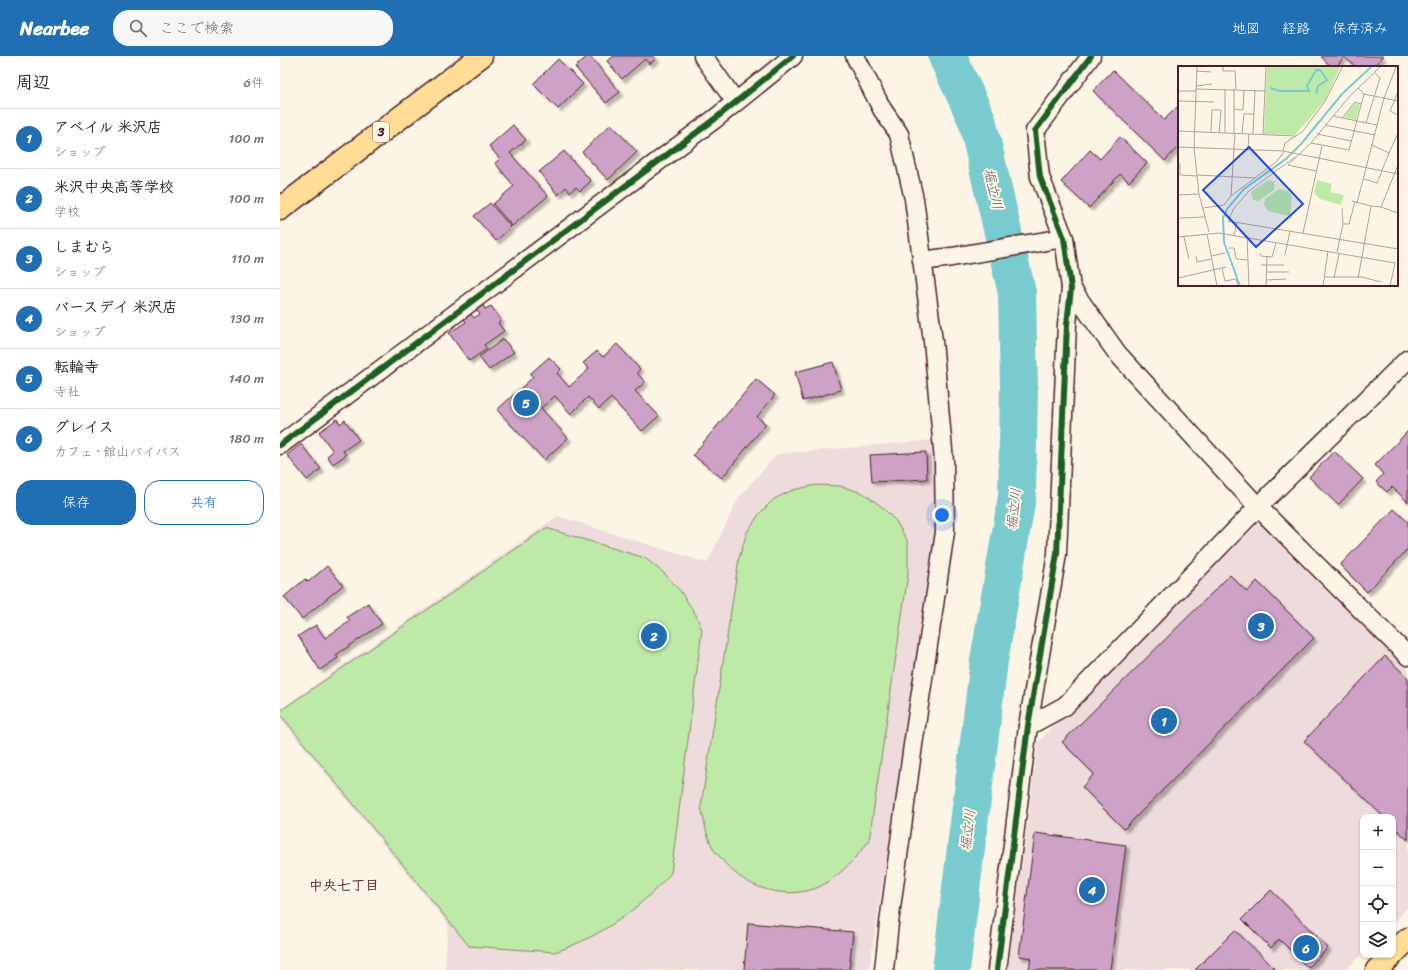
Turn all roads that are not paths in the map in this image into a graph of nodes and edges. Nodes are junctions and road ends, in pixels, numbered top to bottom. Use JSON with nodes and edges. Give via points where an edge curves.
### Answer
{"nodes":[{"id":1,"x":703,"y":56,"type":"edge"},
{"id":2,"x":793,"y":56,"type":"edge"},
{"id":3,"x":856,"y":56,"type":"edge"},
{"id":4,"x":1091,"y":56,"type":"edge"},
{"id":5,"x":479,"y":57,"type":"edge"},
{"id":6,"x":735,"y":101,"type":"junction"},
{"id":7,"x":280,"y":209,"type":"edge"},
{"id":8,"x":1058,"y":240,"type":"junction"},
{"id":9,"x":922,"y":261,"type":"junction"},
{"id":10,"x":1071,"y":288,"type":"junction"},
{"id":11,"x":1408,"y":359,"type":"edge"},
{"id":12,"x":280,"y":445,"type":"edge"},
{"id":13,"x":1258,"y":507,"type":"junction"},
{"id":14,"x":1408,"y":656,"type":"edge"},
{"id":15,"x":1028,"y":726,"type":"junction"},
{"id":16,"x":1400,"y":949,"type":"edge"},
{"id":17,"x":884,"y":970,"type":"edge"},
{"id":18,"x":997,"y":970,"type":"edge"},
{"id":19,"x":1377,"y":970,"type":"edge"}],
"edges":[{"from":1,"to":6,"type":"street"},
{"from":2,"to":6,"type":"street"},
{"from":3,"to":9,"type":"street","via":[[882,109],[899,134],[914,199]]},
{"from":4,"to":8,"type":"street","via":[[1035,131],[1040,177]]},
{"from":5,"to":7,"type":"main road","number":"3"},
{"from":6,"to":12,"type":"street","via":[[716,118]]},
{"from":8,"to":9,"type":"street"},
{"from":8,"to":10,"type":"street"},
{"from":9,"to":17,"type":"street","via":[[933,342],[944,461],[945,532],[913,745]]},
{"from":10,"to":13,"type":"street","via":[[1117,353]]},
{"from":10,"to":15,"type":"street","via":[[1067,324],[1057,554]]},
{"from":11,"to":13,"type":"street"},
{"from":13,"to":14,"type":"street"},
{"from":13,"to":15,"type":"street","via":[[1065,706]]},
{"from":15,"to":18,"type":"street"},
{"from":16,"to":19,"type":"main road"}]}
